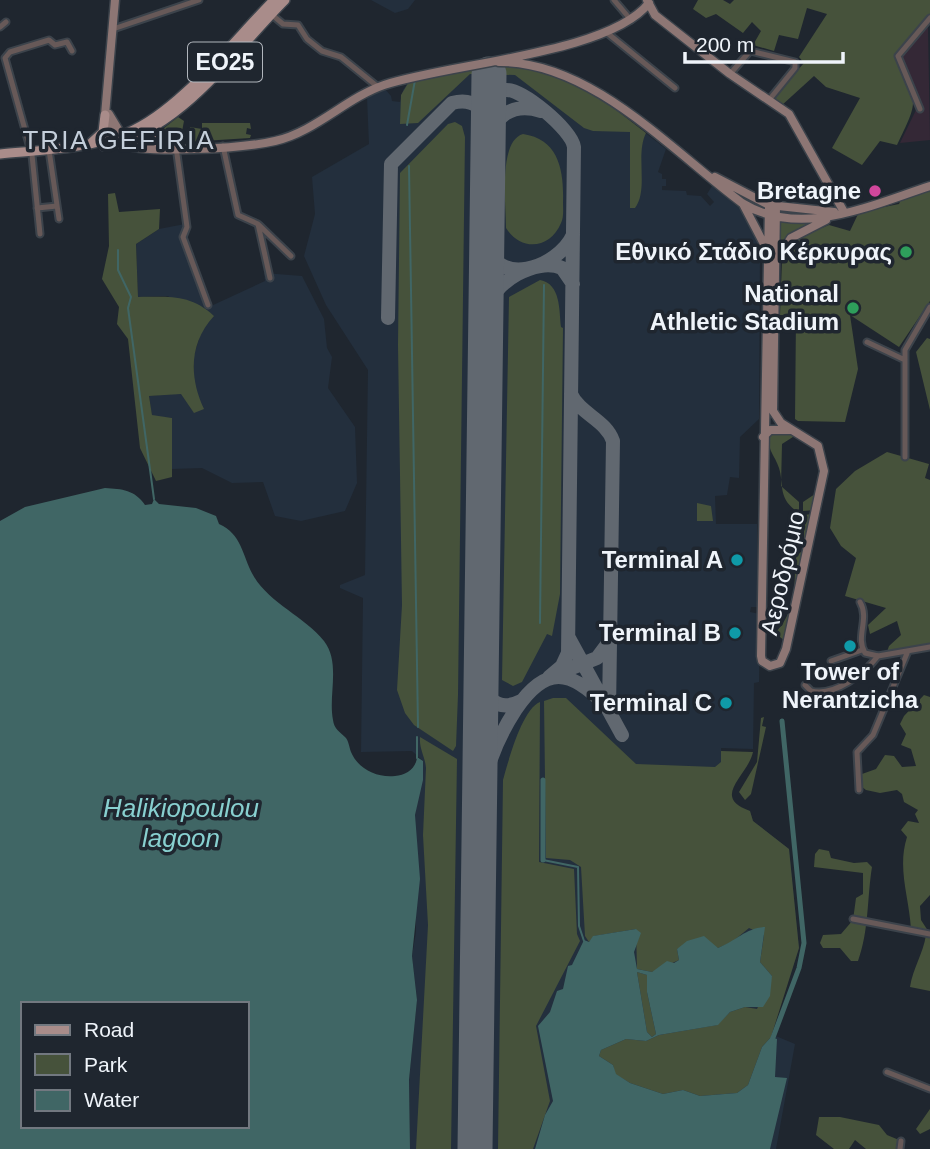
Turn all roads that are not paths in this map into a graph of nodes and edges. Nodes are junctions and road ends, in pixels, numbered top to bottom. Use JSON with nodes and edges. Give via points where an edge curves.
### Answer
{"nodes":[{"id":1,"x":115,"y":0,"type":"edge"},
{"id":2,"x":199,"y":0,"type":"edge"},
{"id":3,"x":274,"y":0,"type":"edge"},
{"id":4,"x":285,"y":0,"type":"edge"},
{"id":5,"x":614,"y":0,"type":"edge"},
{"id":6,"x":649,"y":1,"type":"edge"},
{"id":7,"x":271,"y":14,"type":"junction"},
{"id":8,"x":631,"y":20,"type":"junction"},
{"id":9,"x":929,"y":21,"type":"edge"},
{"id":10,"x":113,"y":29,"type":"junction"},
{"id":11,"x":606,"y":32,"type":"junction"},
{"id":12,"x":545,"y":50,"type":"junction"},
{"id":13,"x":72,"y":51,"type":"dead end"},
{"id":14,"x":520,"y":54,"type":"junction"},
{"id":15,"x":473,"y":63,"type":"junction"},
{"id":16,"x":545,"y":67,"type":"junction"},
{"id":17,"x":730,"y":74,"type":"junction"},
{"id":18,"x":378,"y":87,"type":"junction"},
{"id":19,"x":675,"y":88,"type":"dead end"},
{"id":20,"x":769,"y":100,"type":"junction"},
{"id":21,"x":107,"y":104,"type":"junction"},
{"id":22,"x":920,"y":109,"type":"dead end"},
{"id":23,"x":105,"y":115,"type":"junction"},
{"id":24,"x":162,"y":122,"type":"junction"},
{"id":25,"x":120,"y":136,"type":"junction"},
{"id":26,"x":91,"y":143,"type":"junction"},
{"id":27,"x":223,"y":146,"type":"junction"},
{"id":28,"x":171,"y":147,"type":"junction"},
{"id":29,"x":50,"y":149,"type":"junction"},
{"id":30,"x":31,"y":151,"type":"junction"},
{"id":31,"x":0,"y":154,"type":"edge"},
{"id":32,"x":692,"y":164,"type":"junction"},
{"id":33,"x":930,"y":186,"type":"edge"},
{"id":34,"x":841,"y":201,"type":"junction"},
{"id":35,"x":742,"y":203,"type":"junction"},
{"id":36,"x":57,"y":205,"type":"junction"},
{"id":37,"x":772,"y":206,"type":"junction"},
{"id":38,"x":864,"y":207,"type":"junction"},
{"id":39,"x":37,"y":208,"type":"junction"},
{"id":40,"x":842,"y":212,"type":"junction"},
{"id":41,"x":772,"y":216,"type":"junction"},
{"id":42,"x":831,"y":217,"type":"junction"},
{"id":43,"x":60,"y":219,"type":"dead end"},
{"id":44,"x":258,"y":225,"type":"junction"},
{"id":45,"x":40,"y":234,"type":"dead end"},
{"id":46,"x":767,"y":255,"type":"junction"},
{"id":47,"x":291,"y":256,"type":"dead end"},
{"id":48,"x":775,"y":267,"type":"junction"},
{"id":49,"x":270,"y":278,"type":"dead end"},
{"id":50,"x":208,"y":305,"type":"dead end"},
{"id":51,"x":930,"y":307,"type":"edge"},
{"id":52,"x":867,"y":341,"type":"dead end"},
{"id":53,"x":769,"y":346,"type":"junction"},
{"id":54,"x":905,"y":360,"type":"junction"},
{"id":55,"x":795,"y":431,"type":"junction"},
{"id":56,"x":763,"y":437,"type":"junction"},
{"id":57,"x":905,"y":457,"type":"dead end"},
{"id":58,"x":860,"y":601,"type":"dead end"},
{"id":59,"x":930,"y":647,"type":"edge"},
{"id":60,"x":862,"y":650,"type":"junction"},
{"id":61,"x":908,"y":651,"type":"junction"},
{"id":62,"x":878,"y":656,"type":"junction"},
{"id":63,"x":831,"y":661,"type":"dead end"},
{"id":64,"x":805,"y":685,"type":"dead end"},
{"id":65,"x":859,"y":790,"type":"dead end"},
{"id":66,"x":853,"y":919,"type":"dead end"},
{"id":67,"x":930,"y":934,"type":"edge"},
{"id":68,"x":887,"y":1072,"type":"dead end"},
{"id":69,"x":930,"y":1089,"type":"edge"},
{"id":70,"x":901,"y":1141,"type":"dead end"},
{"id":71,"x":900,"y":1149,"type":"edge"}],
"edges":[{"from":1,"to":10,"type":"main road"},
{"from":2,"to":10,"type":"street"},
{"from":3,"to":25,"type":"main road","number":"ΕΟ25","via":[[170,106]]},
{"from":4,"to":7,"type":"main road","number":"ΕΟ25"},
{"from":5,"to":8,"type":"street"},
{"from":6,"to":8,"type":"main road"},
{"from":6,"to":17,"type":"main road","via":[[655,15]]},
{"from":7,"to":18,"type":"street","via":[[283,24],[298,25],[311,43],[341,57]]},
{"from":7,"to":24,"type":"main road","number":"ΕΟ25"},
{"from":8,"to":11,"type":"main road"},
{"from":9,"to":22,"type":"street","via":[[898,56]]},
{"from":10,"to":21,"type":"main road"},
{"from":11,"to":12,"type":"main road"},
{"from":11,"to":19,"type":"street"},
{"from":12,"to":14,"type":"main road"},
{"from":12,"to":16,"type":"main road"},
{"from":13,"to":30,"type":"street","via":[[67,42],[55,45],[50,40],[5,56]]},
{"from":14,"to":15,"type":"main road"},
{"from":14,"to":16,"type":"main road"},
{"from":15,"to":16,"type":"main road"},
{"from":15,"to":18,"type":"main road"},
{"from":16,"to":32,"type":"main road","via":[[596,90]]},
{"from":17,"to":20,"type":"main road"},
{"from":17,"to":20,"type":"street","via":[[750,51],[795,62]]},
{"from":18,"to":27,"type":"main road","via":[[289,136]]},
{"from":20,"to":34,"type":"main road","via":[[791,117]]},
{"from":21,"to":23,"type":"main road"},
{"from":21,"to":25,"type":"main road"},
{"from":23,"to":25,"type":"main road"},
{"from":23,"to":26,"type":"main road","via":[[103,132]]},
{"from":24,"to":25,"type":"main road","number":"ΕΟ25"},
{"from":24,"to":28,"type":"main road","via":[[152,137]]},
{"from":25,"to":26,"type":"main road","number":"ΕΟ25"},
{"from":25,"to":28,"type":"main road"},
{"from":25,"to":29,"type":"main road","number":"ΕΟ25","via":[[78,149]]},
{"from":26,"to":29,"type":"main road","number":"ΕΟ25"},
{"from":27,"to":28,"type":"main road"},
{"from":27,"to":44,"type":"street","via":[[238,215]]},
{"from":28,"to":50,"type":"street","via":[[187,227],[183,237]]},
{"from":29,"to":30,"type":"main road","number":"ΕΟ25"},
{"from":29,"to":36,"type":"street"},
{"from":30,"to":31,"type":"main road","number":"ΕΟ25"},
{"from":30,"to":39,"type":"street"},
{"from":32,"to":35,"type":"main road"},
{"from":32,"to":37,"type":"main road"},
{"from":33,"to":38,"type":"main road"},
{"from":34,"to":38,"type":"main road"},
{"from":34,"to":40,"type":"main road"},
{"from":35,"to":41,"type":"main road"},
{"from":35,"to":46,"type":"main road"},
{"from":36,"to":39,"type":"street"},
{"from":36,"to":43,"type":"street"},
{"from":37,"to":40,"type":"main road"},
{"from":37,"to":41,"type":"main road"},
{"from":38,"to":40,"type":"main road"},
{"from":39,"to":45,"type":"street"},
{"from":40,"to":42,"type":"main road"},
{"from":41,"to":42,"type":"main road"},
{"from":41,"to":46,"type":"main road","name":"Αεροδρόμιο"},
{"from":41,"to":48,"type":"main road","name":"Αεροδρόμιο"},
{"from":42,"to":48,"type":"main road","via":[[791,238]]},
{"from":44,"to":47,"type":"street"},
{"from":44,"to":49,"type":"street"},
{"from":46,"to":53,"type":"main road","name":"Αεροδρόμιο"},
{"from":48,"to":53,"type":"main road","name":"Αεροδρόμιο"},
{"from":51,"to":54,"type":"street","via":[[908,341]]},
{"from":52,"to":54,"type":"street"},
{"from":53,"to":55,"type":"main road","name":"Αεροδρόμιο","via":[[773,411]]},
{"from":53,"to":56,"type":"main road","name":"Αεροδρόμιο"},
{"from":54,"to":57,"type":"street"},
{"from":55,"to":56,"type":"main road","via":[[770,430]]},
{"from":55,"to":56,"type":"main road","name":"Αεροδρόμιο","via":[[818,446],[824,478],[786,649],[774,666],[766,665],[761,656]]},
{"from":58,"to":60,"type":"street","via":[[865,618]]},
{"from":59,"to":61,"type":"street"},
{"from":60,"to":62,"type":"street"},
{"from":60,"to":63,"type":"street"},
{"from":61,"to":62,"type":"street"},
{"from":61,"to":65,"type":"street","via":[[873,735],[857,752]]},
{"from":62,"to":64,"type":"street","via":[[844,685],[827,692],[811,691]]},
{"from":66,"to":67,"type":"street"},
{"from":68,"to":69,"type":"street"},
{"from":70,"to":71,"type":"street"}]}
